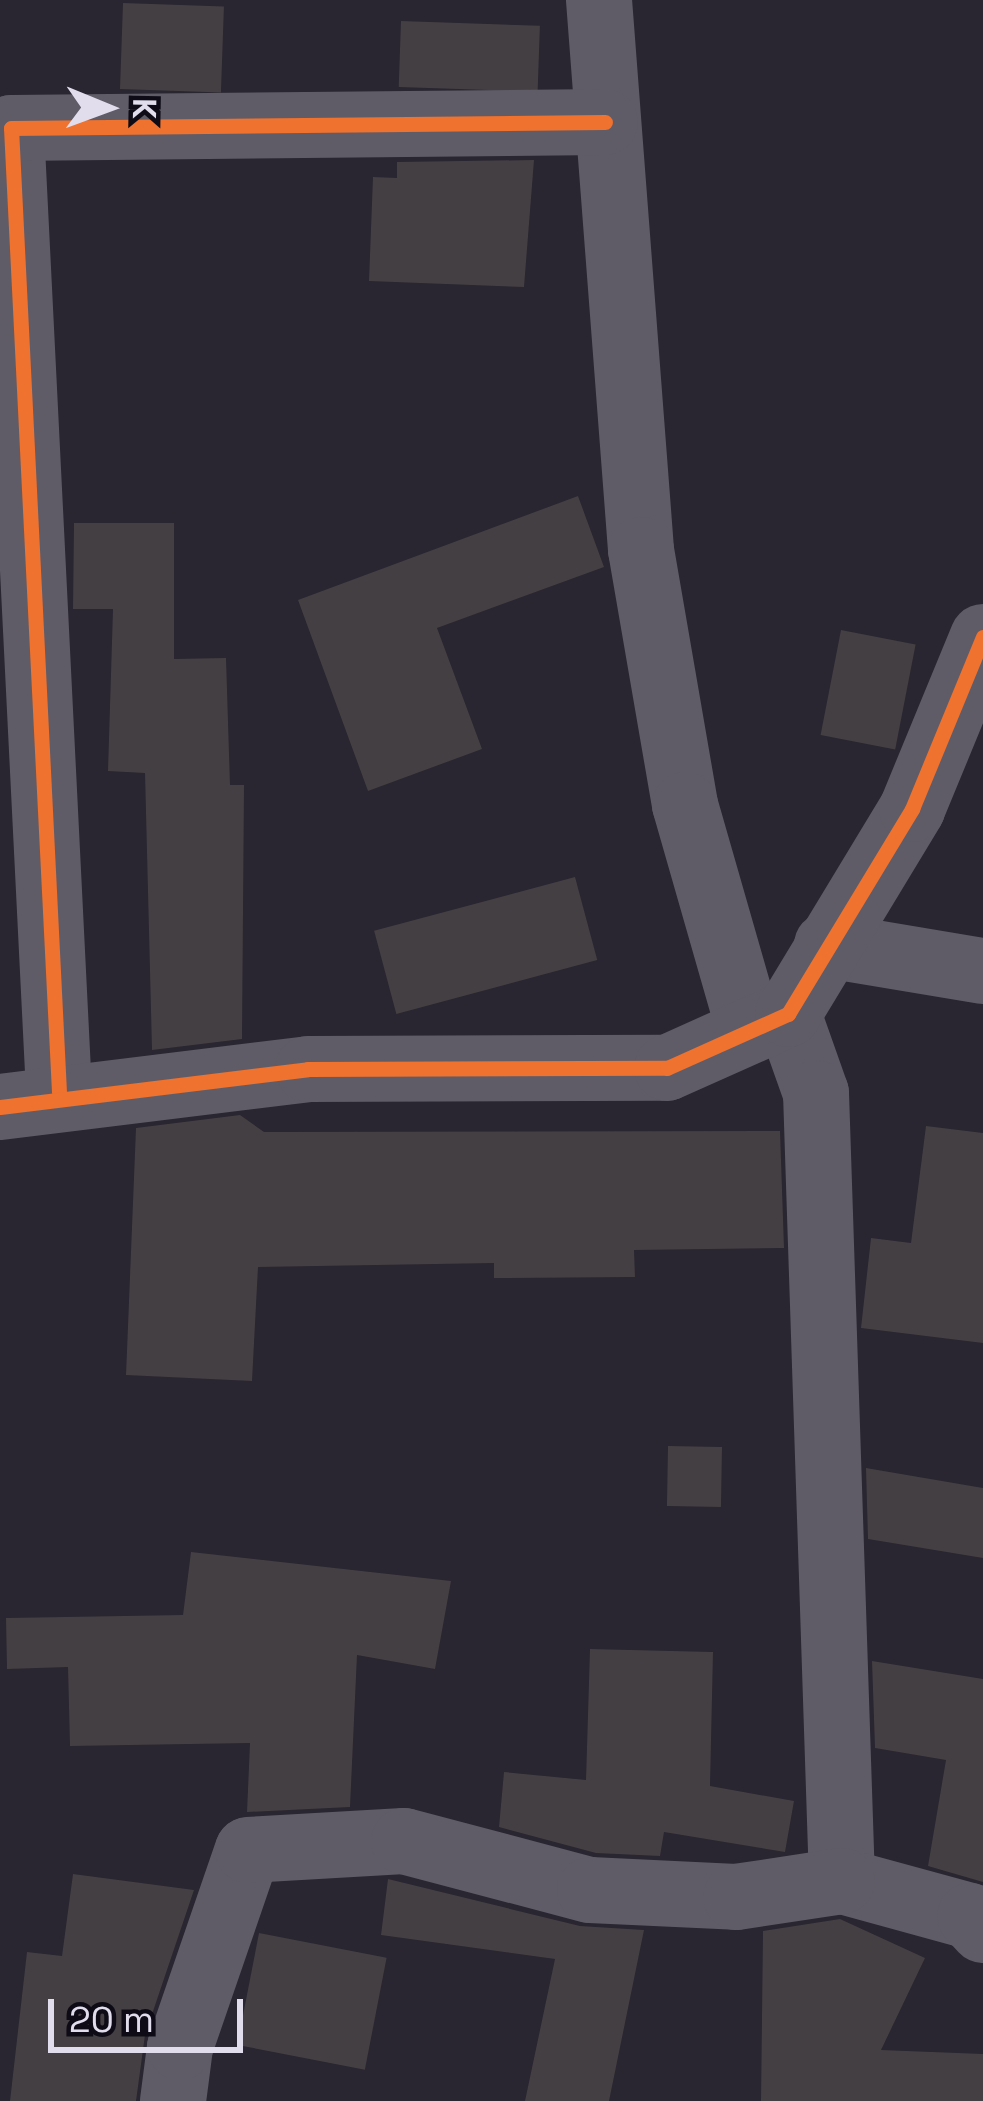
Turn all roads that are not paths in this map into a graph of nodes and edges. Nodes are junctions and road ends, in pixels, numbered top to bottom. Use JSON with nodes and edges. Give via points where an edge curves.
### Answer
{"nodes":[{"id":1,"x":599,"y":0,"type":"edge"},
{"id":2,"x":605,"y":122,"type":"junction"},
{"id":3,"x":983,"y":637,"type":"edge"},
{"id":4,"x":827,"y":945,"type":"junction"},
{"id":5,"x":983,"y":971,"type":"edge"},
{"id":6,"x":768,"y":1019,"type":"junction"},
{"id":7,"x":30,"y":1099,"type":"edge"},
{"id":8,"x":842,"y":1881,"type":"junction"},
{"id":9,"x":983,"y":1930,"type":"edge"},
{"id":10,"x":173,"y":2101,"type":"edge"}],
"edges":[{"from":1,"to":2,"type":"street"},
{"from":2,"to":6,"type":"street","via":[[641,550],[685,806]]},
{"from":2,"to":7,"type":"street","via":[[11,128]]},
{"from":3,"to":4,"type":"street","via":[[912,808]]},
{"from":4,"to":5,"type":"street"},
{"from":4,"to":6,"type":"street"},
{"from":6,"to":7,"type":"street","via":[[668,1068],[308,1069]]},
{"from":6,"to":8,"type":"street","via":[[816,1093]]},
{"from":8,"to":9,"type":"street","via":[[970,1916]]},
{"from":8,"to":10,"type":"street","via":[[694,1895],[590,1890],[404,1841],[248,1850],[180,2047]]}]}
